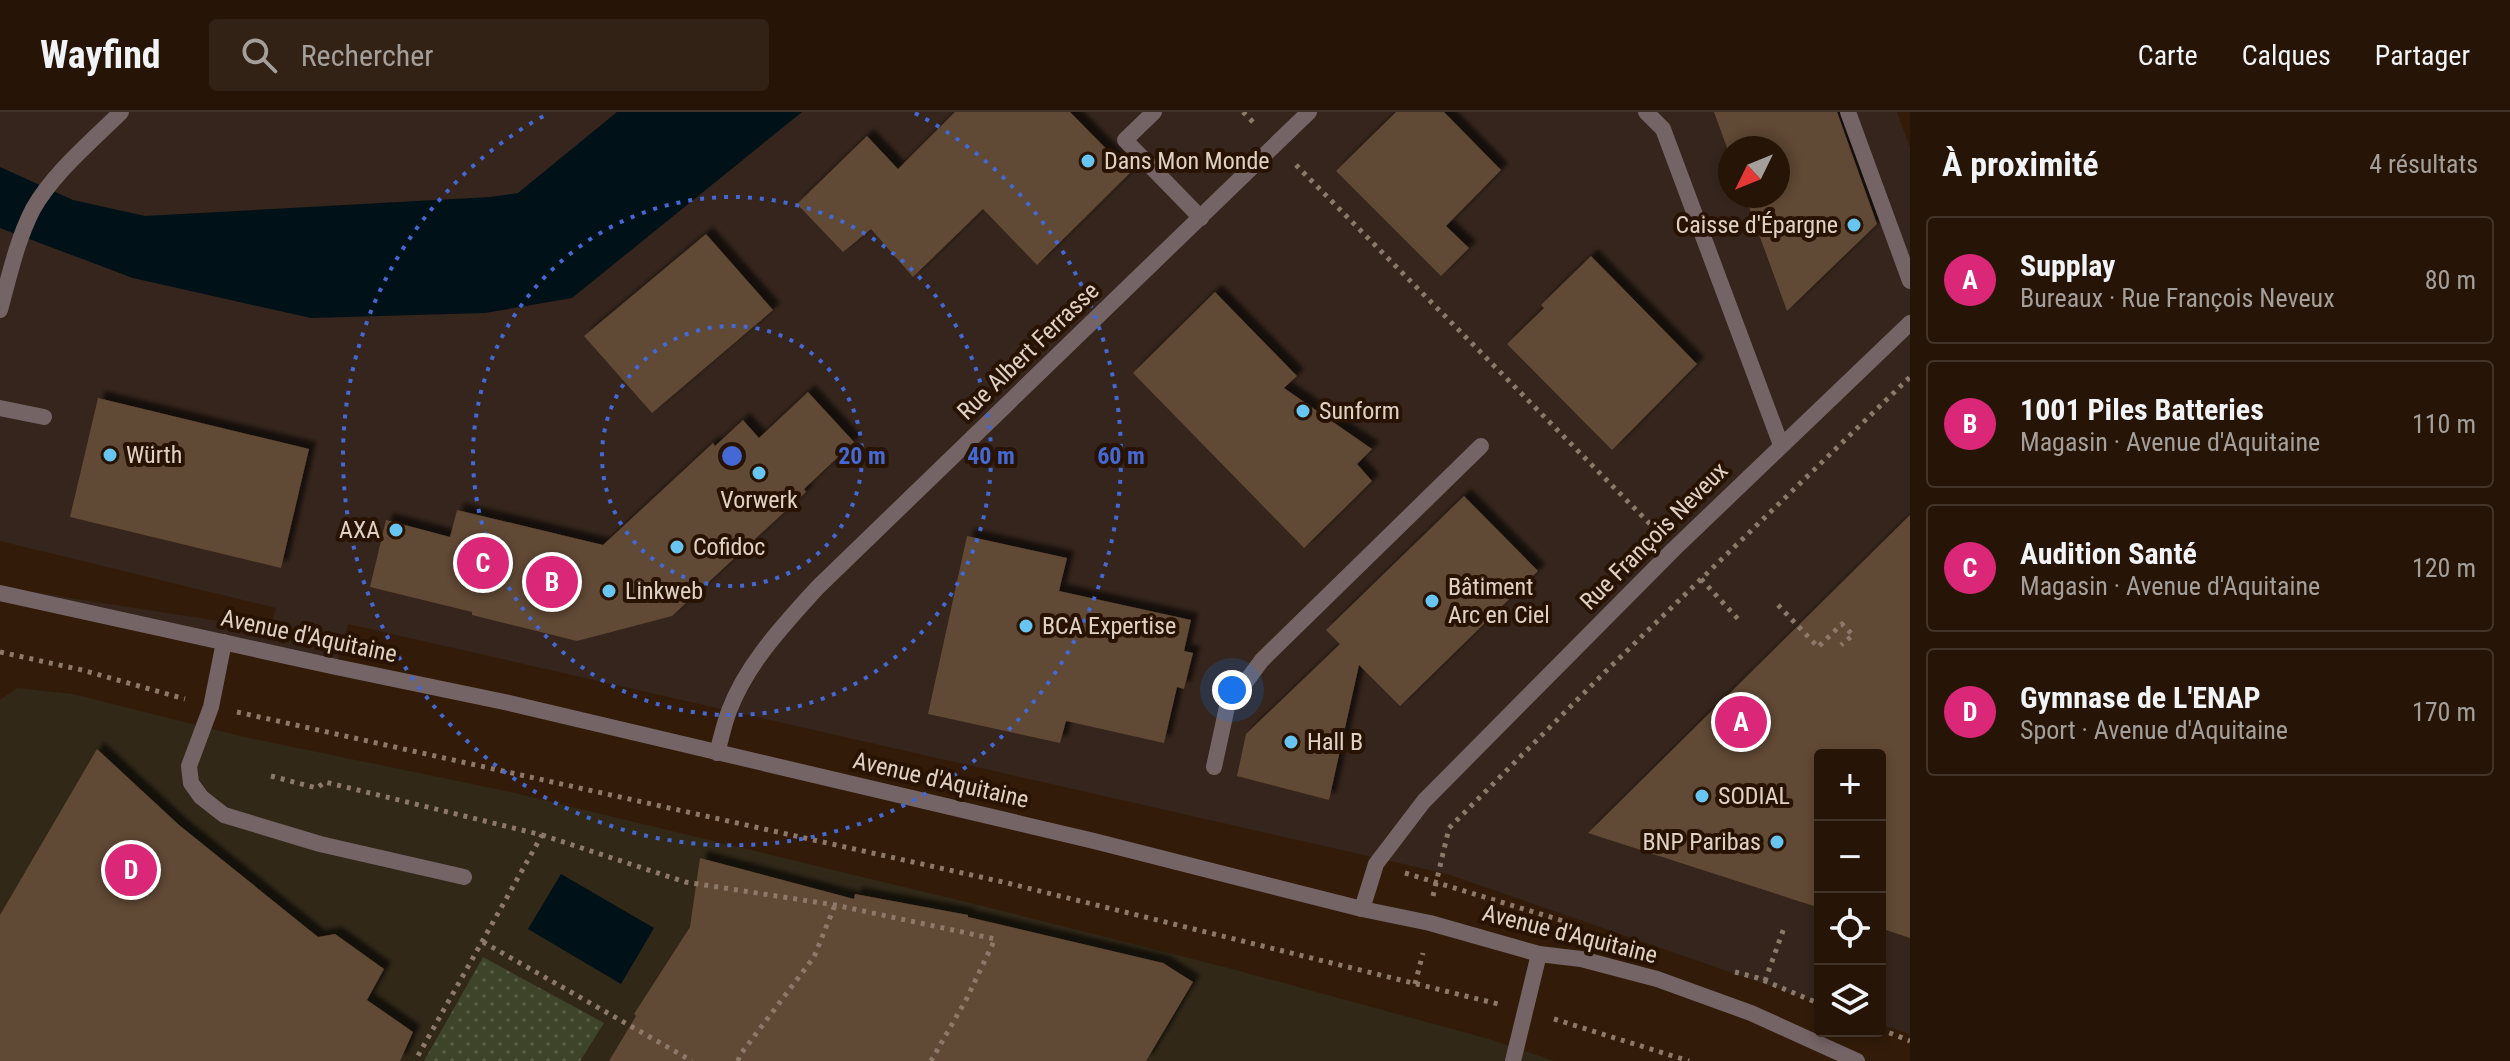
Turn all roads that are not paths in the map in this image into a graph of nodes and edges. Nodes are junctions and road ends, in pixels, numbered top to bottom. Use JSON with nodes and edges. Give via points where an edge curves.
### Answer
{"nodes":[{"id":1,"x":121,"y":112,"type":"edge"},
{"id":2,"x":1154,"y":112,"type":"edge"},
{"id":3,"x":1309,"y":112,"type":"edge"},
{"id":4,"x":1646,"y":112,"type":"edge"},
{"id":5,"x":1848,"y":112,"type":"edge"},
{"id":6,"x":1201,"y":218,"type":"junction"},
{"id":7,"x":1910,"y":281,"type":"edge"},
{"id":8,"x":0,"y":310,"type":"edge"},
{"id":9,"x":1910,"y":323,"type":"edge"},
{"id":10,"x":0,"y":408,"type":"edge"},
{"id":11,"x":44,"y":417,"type":"dead end"},
{"id":12,"x":1781,"y":445,"type":"junction"},
{"id":13,"x":1481,"y":446,"type":"dead end"},
{"id":14,"x":0,"y":593,"type":"edge"},
{"id":15,"x":224,"y":642,"type":"junction"},
{"id":16,"x":717,"y":753,"type":"junction"},
{"id":17,"x":1214,"y":767,"type":"dead end"},
{"id":18,"x":464,"y":877,"type":"dead end"},
{"id":19,"x":1362,"y":909,"type":"junction"},
{"id":20,"x":1539,"y":954,"type":"junction"},
{"id":21,"x":1513,"y":1061,"type":"edge"},
{"id":22,"x":1857,"y":1061,"type":"edge"}],
"edges":[{"from":1,"to":8,"type":"street","via":[[62,171],[34,209]]},
{"from":2,"to":6,"type":"street","via":[[1125,140]]},
{"from":3,"to":6,"type":"street","name":"Rue Albert Ferrasse"},
{"from":4,"to":12,"type":"street","via":[[1663,129]]},
{"from":5,"to":7,"type":"street"},
{"from":6,"to":16,"type":"street","name":"Rue Albert Ferrasse","via":[[817,588],[750,669],[729,711]]},
{"from":9,"to":12,"type":"street","name":"Rue François Neveux"},
{"from":10,"to":11,"type":"street"},
{"from":12,"to":19,"type":"street","name":"Rue François Neveux","via":[[1424,801],[1376,864]]},
{"from":13,"to":17,"type":"street","via":[[1262,660],[1227,707]]},
{"from":14,"to":15,"type":"street","name":"Avenue d'Aquitaine"},
{"from":15,"to":16,"type":"street","name":"Avenue d'Aquitaine"},
{"from":15,"to":18,"type":"street","via":[[211,707],[189,766],[191,783],[201,797],[224,815],[320,844]]},
{"from":16,"to":19,"type":"street","name":"Avenue d'Aquitaine"},
{"from":19,"to":20,"type":"street","name":"Avenue d'Aquitaine"},
{"from":20,"to":21,"type":"street"},
{"from":20,"to":22,"type":"street","name":"Avenue d'Aquitaine","via":[[1657,979],[1751,1013]]}]}
